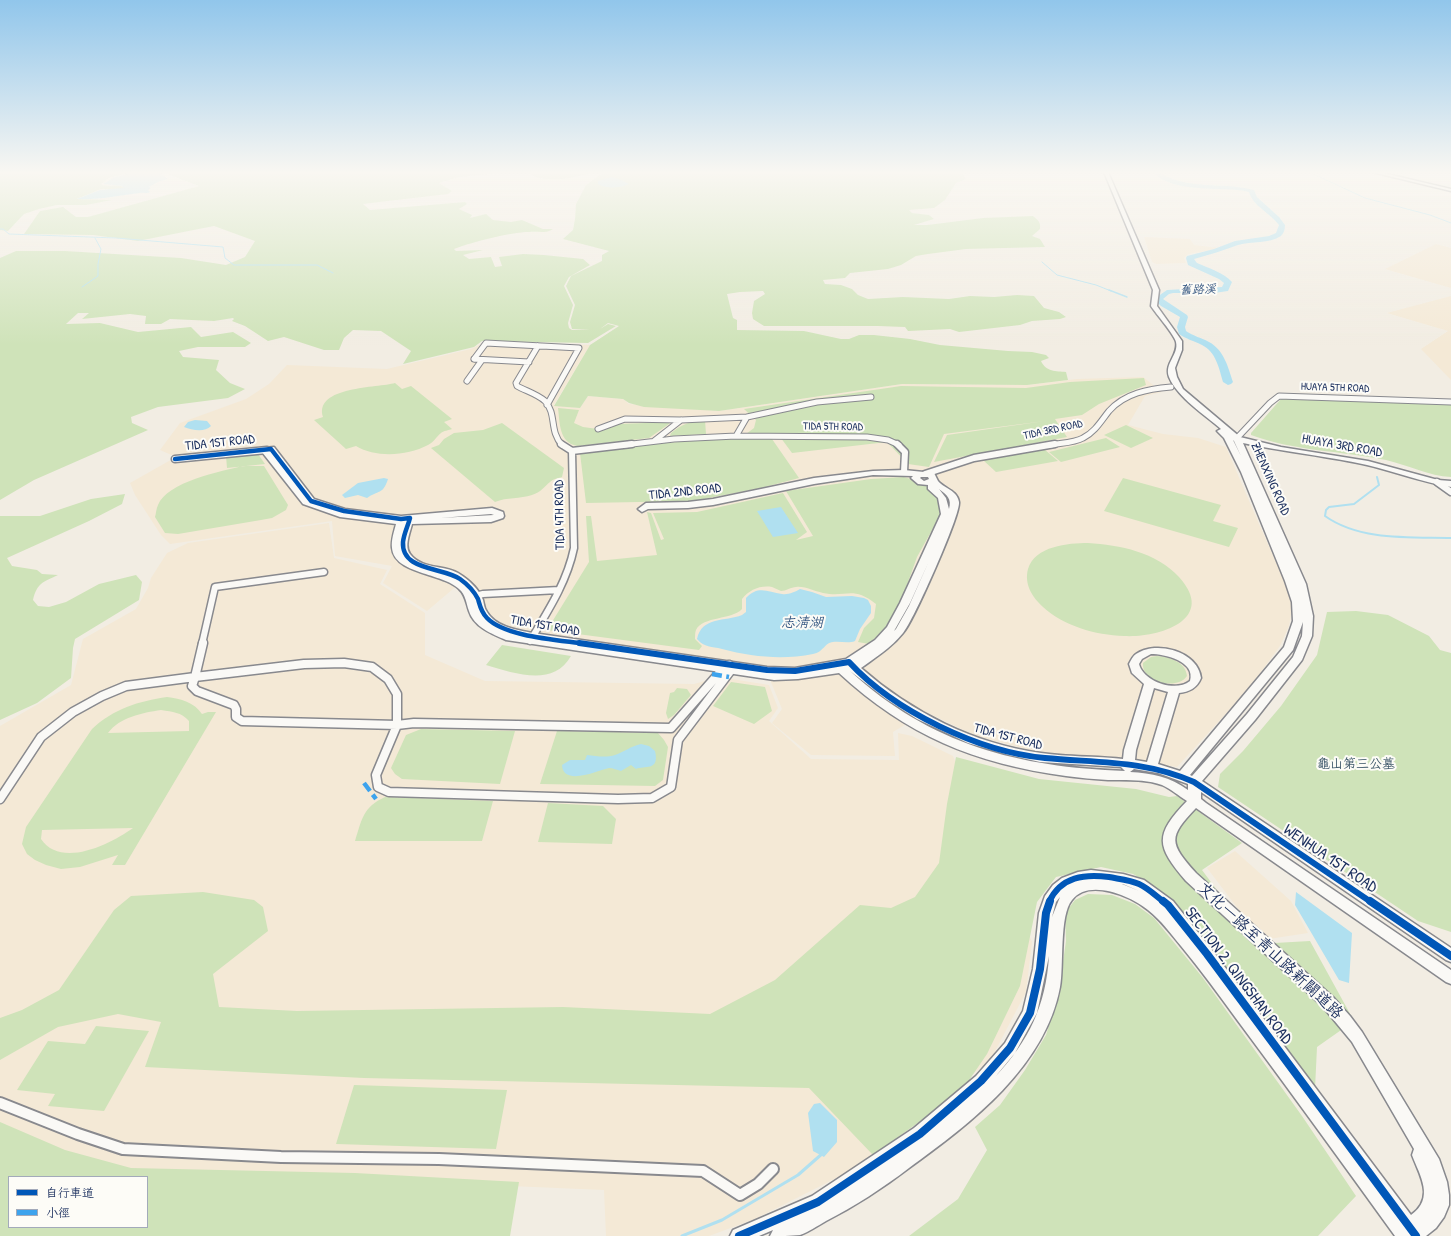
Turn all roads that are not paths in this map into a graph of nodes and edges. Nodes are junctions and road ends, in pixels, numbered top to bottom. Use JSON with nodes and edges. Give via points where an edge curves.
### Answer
{"nodes":[{"id":1,"x":1127,"y":230,"type":"edge"},
{"id":2,"x":1128,"y":230,"type":"edge"},
{"id":3,"x":1131,"y":238,"type":"junction"},
{"id":4,"x":538,"y":346,"type":"junction"},
{"id":5,"x":482,"y":360,"type":"junction"},
{"id":6,"x":529,"y":362,"type":"junction"},
{"id":7,"x":467,"y":380,"type":"dead end"},
{"id":8,"x":1175,"y":387,"type":"junction"},
{"id":9,"x":871,"y":397,"type":"dead end"},
{"id":10,"x":1451,"y":402,"type":"edge"},
{"id":11,"x":548,"y":405,"type":"junction"},
{"id":12,"x":747,"y":417,"type":"junction"},
{"id":13,"x":681,"y":420,"type":"junction"},
{"id":14,"x":598,"y":428,"type":"dead end"},
{"id":15,"x":736,"y":436,"type":"junction"},
{"id":16,"x":1232,"y":437,"type":"junction"},
{"id":17,"x":654,"y":441,"type":"junction"},
{"id":18,"x":267,"y":450,"type":"joint"},
{"id":19,"x":572,"y":452,"type":"junction"},
{"id":20,"x":175,"y":459,"type":"dead end"},
{"id":21,"x":904,"y":472,"type":"junction"},
{"id":22,"x":924,"y":478,"type":"junction"},
{"id":23,"x":1437,"y":482,"type":"junction"},
{"id":24,"x":1451,"y":484,"type":"edge"},
{"id":25,"x":1451,"y":492,"type":"edge"},
{"id":26,"x":405,"y":520,"type":"junction"},
{"id":27,"x":324,"y":572,"type":"dead end"},
{"id":28,"x":559,"y":590,"type":"junction"},
{"id":29,"x":473,"y":596,"type":"junction"},
{"id":30,"x":531,"y":639,"type":"junction"},
{"id":31,"x":845,"y":666,"type":"junction"},
{"id":32,"x":728,"y":668,"type":"junction"},
{"id":33,"x":195,"y":677,"type":"junction"},
{"id":34,"x":1150,"y":683,"type":"junction"},
{"id":35,"x":1174,"y":690,"type":"junction"},
{"id":36,"x":397,"y":725,"type":"junction"},
{"id":37,"x":1128,"y":762,"type":"junction"},
{"id":38,"x":1151,"y":767,"type":"junction"},
{"id":39,"x":1128,"y":775,"type":"junction"},
{"id":40,"x":1188,"y":779,"type":"junction"},
{"id":41,"x":0,"y":799,"type":"edge"},
{"id":42,"x":1192,"y":799,"type":"junction"},
{"id":43,"x":1451,"y":956,"type":"edge"},
{"id":44,"x":1451,"y":978,"type":"edge"},
{"id":45,"x":0,"y":1103,"type":"edge"},
{"id":46,"x":773,"y":1169,"type":"dead end"},
{"id":47,"x":1408,"y":1231,"type":"edge"},
{"id":48,"x":739,"y":1236,"type":"edge"},
{"id":49,"x":779,"y":1236,"type":"edge"}],
"edges":[{"from":1,"to":3,"type":"street","name":"ZHENXING ROAD"},
{"from":2,"to":3,"type":"street","name":"ZHENXING ROAD"},
{"from":3,"to":8,"type":"street","name":"ZHENXING ROAD","via":[[1149,289],[1148,306],[1173,345],[1165,364],[1167,378]]},
{"from":3,"to":8,"type":"street","name":"ZHENXING ROAD","via":[[1156,290],[1154,306],[1179,341],[1179,350],[1171,368]]},
{"from":4,"to":5,"type":"street","via":[[486,343],[474,359]]},
{"from":4,"to":6,"type":"street"},
{"from":4,"to":11,"type":"street","via":[[580,348]]},
{"from":5,"to":6,"type":"street"},
{"from":5,"to":7,"type":"street"},
{"from":6,"to":11,"type":"street","via":[[516,383],[517,386]]},
{"from":8,"to":16,"type":"street","name":"ZHENXING ROAD"},
{"from":8,"to":22,"type":"street","name":"TIDA 3RD ROAD","via":[[1141,392],[1123,400],[1113,407],[1090,434],[1081,439],[974,458]]},
{"from":9,"to":12,"type":"street","name":"TIDA 5TH ROAD","via":[[816,402]]},
{"from":10,"to":16,"type":"street","name":"HUAYA 5TH ROAD","via":[[1279,396]]},
{"from":11,"to":19,"type":"street","via":[[555,438]]},
{"from":12,"to":13,"type":"street","name":"TIDA 5TH ROAD"},
{"from":12,"to":15,"type":"street"},
{"from":13,"to":14,"type":"street","name":"TIDA 5TH ROAD","via":[[625,419]]},
{"from":13,"to":17,"type":"street"},
{"from":15,"to":17,"type":"street","name":"TIDA 5TH ROAD"},
{"from":15,"to":21,"type":"street","name":"TIDA 5TH ROAD","via":[[867,437],[886,440],[899,445],[905,452]]},
{"from":16,"to":23,"type":"street","name":"HUAYA 3RD ROAD","via":[[1281,449],[1368,463]]},
{"from":16,"to":40,"type":"street","name":"ZHENXING ROAD","via":[[1290,582],[1297,602],[1298,621],[1289,648]]},
{"from":17,"to":19,"type":"street","name":"TIDA 5TH ROAD"},
{"from":18,"to":20,"type":"street","name":"TIDA 1ST ROAD"},
{"from":18,"to":26,"type":"street","name":"TIDA 1ST ROAD","via":[[306,502],[340,514]]},
{"from":19,"to":28,"type":"street","name":"TIDA 4TH ROAD","via":[[574,548],[572,561]]},
{"from":21,"to":22,"type":"street","name":"TIDA 2ND ROAD"},
{"from":21,"to":22,"type":"street","name":"TIDA 2ND ROAD","via":[[824,479],[713,502],[646,506],[642,509],[684,509],[819,483],[870,476]]},
{"from":22,"to":31,"type":"street","via":[[953,497],[955,504],[949,524],[914,606],[900,631],[880,650]]},
{"from":23,"to":24,"type":"street","name":"HUAYA 3RD ROAD"},
{"from":23,"to":25,"type":"street"},
{"from":26,"to":26,"type":"street","via":[[491,520],[500,514],[492,511]]},
{"from":26,"to":29,"type":"street","name":"TIDA 1ST ROAD","via":[[396,547],[402,558],[410,565],[447,577]]},
{"from":27,"to":33,"type":"street","via":[[215,587]]},
{"from":28,"to":29,"type":"street"},
{"from":28,"to":30,"type":"street","name":"TIDA 4TH ROAD"},
{"from":29,"to":30,"type":"street","name":"TIDA 1ST ROAD","via":[[476,616],[492,630],[510,638]]},
{"from":30,"to":32,"type":"street","name":"TIDA 1ST ROAD"},
{"from":31,"to":32,"type":"street","name":"TIDA 1ST ROAD","via":[[798,675],[774,676]]},
{"from":31,"to":37,"type":"street","name":"TIDA 1ST ROAD","via":[[921,718],[966,738],[1044,758]]},
{"from":31,"to":39,"type":"street","name":"TIDA 1ST ROAD","via":[[865,691],[896,715],[960,747],[997,759],[1048,769],[1099,775]]},
{"from":32,"to":36,"type":"street","via":[[671,728]]},
{"from":32,"to":36,"type":"street","via":[[678,740],[671,786],[652,798],[389,792],[378,787],[376,775]]},
{"from":33,"to":36,"type":"street","via":[[192,686],[197,691],[234,705],[236,717],[242,721]]},
{"from":33,"to":36,"type":"street","via":[[304,664],[344,663],[372,667],[388,679],[397,694]]},
{"from":33,"to":41,"type":"street","via":[[126,686],[73,712],[41,737]]},
{"from":34,"to":35,"type":"street"},
{"from":34,"to":35,"type":"street","via":[[1136,671],[1136,658],[1149,651],[1168,652],[1186,660],[1196,672],[1194,682]]},
{"from":34,"to":37,"type":"street"},
{"from":35,"to":38,"type":"street"},
{"from":37,"to":38,"type":"street","name":"TIDA 1ST ROAD"},
{"from":37,"to":39,"type":"street"},
{"from":38,"to":40,"type":"street","name":"TIDA 1ST ROAD"},
{"from":39,"to":42,"type":"street","name":"TIDA 1ST ROAD","via":[[1164,782]]},
{"from":40,"to":42,"type":"street"},
{"from":40,"to":43,"type":"street","name":"WENHUA 1ST ROAD"},
{"from":42,"to":44,"type":"street","name":"WENHUA 1ST ROAD"},
{"from":42,"to":47,"type":"street","name":"文化一路至青山路新闢道路","via":[[1172,825],[1167,838],[1171,853],[1191,877],[1315,990],[1345,1021],[1433,1165],[1442,1200],[1435,1217],[1424,1228]]},
{"from":45,"to":46,"type":"street","via":[[122,1149],[280,1157],[439,1159],[703,1171],[740,1195],[758,1184]]},
{"from":47,"to":48,"type":"street","name":"SECTION 2, QINGSHAN ROAD","via":[[1207,954],[1168,906],[1139,884],[1091,875],[1067,882],[1050,900],[1046,913],[1040,969],[1030,1013],[1010,1048],[981,1081],[920,1134],[818,1202]]},
{"from":47,"to":49,"type":"street","name":"SECTION 2, QINGSHAN ROAD","via":[[1208,968],[1162,914],[1135,894],[1116,887],[1100,885],[1083,886],[1069,894],[1061,907],[1053,987],[1039,1028],[1019,1063],[956,1122],[884,1177],[822,1216]]}]}
